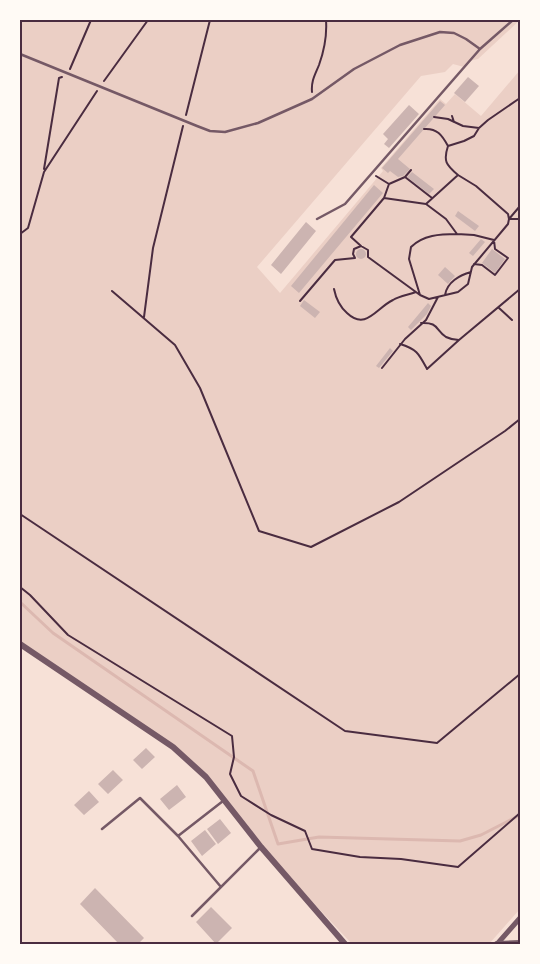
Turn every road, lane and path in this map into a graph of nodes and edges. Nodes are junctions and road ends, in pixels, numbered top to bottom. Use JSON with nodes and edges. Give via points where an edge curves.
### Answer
{"nodes":[{"id":1,"x":91,"y":20,"type":"edge"},
{"id":2,"x":148,"y":20,"type":"edge"},
{"id":3,"x":210,"y":20,"type":"edge"},
{"id":4,"x":326,"y":20,"type":"edge"},
{"id":5,"x":513,"y":20,"type":"edge"},
{"id":6,"x":480,"y":49,"type":"junction"},
{"id":7,"x":20,"y":54,"type":"edge"},
{"id":8,"x":68,"y":73,"type":"junction"},
{"id":9,"x":100,"y":86,"type":"junction"},
{"id":10,"x":520,"y":98,"type":"edge"},
{"id":11,"x":312,"y":99,"type":"junction"},
{"id":12,"x":452,"y":116,"type":"dead end"},
{"id":13,"x":434,"y":117,"type":"dead end"},
{"id":14,"x":185,"y":121,"type":"junction"},
{"id":15,"x":454,"y":122,"type":"junction"},
{"id":16,"x":479,"y":128,"type":"junction"},
{"id":17,"x":424,"y":129,"type":"dead end"},
{"id":18,"x":448,"y":146,"type":"junction"},
{"id":19,"x":411,"y":170,"type":"dead end"},
{"id":20,"x":44,"y":172,"type":"junction"},
{"id":21,"x":373,"y":174,"type":"dead end"},
{"id":22,"x":458,"y":175,"type":"junction"},
{"id":23,"x":405,"y":177,"type":"junction"},
{"id":24,"x":390,"y":184,"type":"junction"},
{"id":25,"x":384,"y":198,"type":"junction"},
{"id":26,"x":432,"y":198,"type":"junction"},
{"id":27,"x":426,"y":204,"type":"junction"},
{"id":28,"x":520,"y":206,"type":"edge"},
{"id":29,"x":509,"y":218,"type":"junction"},
{"id":30,"x":317,"y":219,"type":"dead end"},
{"id":31,"x":520,"y":220,"type":"edge"},
{"id":32,"x":20,"y":234,"type":"edge"},
{"id":33,"x":456,"y":234,"type":"junction"},
{"id":34,"x":494,"y":240,"type":"junction"},
{"id":35,"x":361,"y":246,"type":"junction"},
{"id":36,"x":474,"y":264,"type":"junction"},
{"id":37,"x":471,"y":272,"type":"junction"},
{"id":38,"x":334,"y":289,"type":"dead end"},
{"id":39,"x":520,"y":290,"type":"edge"},
{"id":40,"x":112,"y":291,"type":"dead end"},
{"id":41,"x":416,"y":292,"type":"junction"},
{"id":42,"x":420,"y":295,"type":"junction"},
{"id":43,"x":445,"y":295,"type":"junction"},
{"id":44,"x":438,"y":296,"type":"junction"},
{"id":45,"x":300,"y":301,"type":"dead end"},
{"id":46,"x":498,"y":308,"type":"junction"},
{"id":47,"x":144,"y":318,"type":"junction"},
{"id":48,"x":512,"y":320,"type":"dead end"},
{"id":49,"x":422,"y":323,"type":"junction"},
{"id":50,"x":459,"y":340,"type":"junction"},
{"id":51,"x":400,"y":344,"type":"junction"},
{"id":52,"x":382,"y":368,"type":"dead end"},
{"id":53,"x":520,"y":418,"type":"edge"},
{"id":54,"x":20,"y":514,"type":"edge"},
{"id":55,"x":20,"y":587,"type":"edge"},
{"id":56,"x":20,"y":644,"type":"edge"},
{"id":57,"x":520,"y":674,"type":"edge"},
{"id":58,"x":224,"y":800,"type":"junction"},
{"id":59,"x":520,"y":813,"type":"edge"},
{"id":60,"x":102,"y":829,"type":"dead end"},
{"id":61,"x":178,"y":836,"type":"junction"},
{"id":62,"x":261,"y":846,"type":"junction"},
{"id":63,"x":221,"y":887,"type":"junction"},
{"id":64,"x":192,"y":916,"type":"dead end"},
{"id":65,"x":520,"y":918,"type":"edge"},
{"id":66,"x":498,"y":943,"type":"edge"},
{"id":67,"x":520,"y":943,"type":"edge"},
{"id":68,"x":346,"y":944,"type":"edge"}],
"edges":[{"from":1,"to":8,"type":"path"},
{"from":2,"to":9,"type":"path"},
{"from":3,"to":14,"type":"path"},
{"from":4,"to":11,"type":"path","via":[[320,64],[311,82]]},
{"from":5,"to":6,"type":"lane"},
{"from":6,"to":11,"type":"lane","via":[[454,33],[440,32],[400,46],[354,69]]},
{"from":6,"to":30,"type":"lane","via":[[345,204]]},
{"from":7,"to":8,"type":"lane"},
{"from":8,"to":9,"type":"lane"},
{"from":8,"to":20,"type":"path","via":[[59,78]]},
{"from":9,"to":14,"type":"lane"},
{"from":9,"to":20,"type":"path"},
{"from":10,"to":16,"type":"path"},
{"from":11,"to":14,"type":"lane","via":[[258,123],[225,132]]},
{"from":12,"to":15,"type":"path"},
{"from":13,"to":15,"type":"path"},
{"from":14,"to":47,"type":"path","via":[[153,248]]},
{"from":15,"to":16,"type":"path"},
{"from":16,"to":18,"type":"path","via":[[474,136]]},
{"from":17,"to":18,"type":"path","via":[[433,128]]},
{"from":18,"to":22,"type":"path","via":[[445,159]]},
{"from":19,"to":23,"type":"path"},
{"from":20,"to":32,"type":"path","via":[[28,228]]},
{"from":21,"to":24,"type":"path"},
{"from":22,"to":26,"type":"path"},
{"from":22,"to":29,"type":"path","via":[[500,206]]},
{"from":23,"to":24,"type":"path"},
{"from":23,"to":26,"type":"path"},
{"from":24,"to":25,"type":"path"},
{"from":25,"to":27,"type":"path"},
{"from":25,"to":35,"type":"path","via":[[351,237]]},
{"from":26,"to":27,"type":"path"},
{"from":27,"to":33,"type":"path","via":[[446,219]]},
{"from":28,"to":29,"type":"path"},
{"from":29,"to":31,"type":"path"},
{"from":29,"to":34,"type":"path","via":[[508,224]]},
{"from":33,"to":34,"type":"path"},
{"from":33,"to":42,"type":"path","via":[[421,239],[411,247],[409,258]]},
{"from":34,"to":36,"type":"path"},
{"from":34,"to":36,"type":"path","via":[[495,249],[508,258],[495,275],[482,265]]},
{"from":35,"to":41,"type":"path","via":[[368,250],[368,257]]},
{"from":35,"to":45,"type":"path","via":[[354,249],[355,258],[334,260]]},
{"from":36,"to":37,"type":"path"},
{"from":37,"to":43,"type":"path","via":[[458,277]]},
{"from":37,"to":43,"type":"path","via":[[468,284],[458,292]]},
{"from":38,"to":41,"type":"path","via":[[340,306],[360,320],[370,317],[393,300]]},
{"from":39,"to":46,"type":"path"},
{"from":40,"to":47,"type":"path"},
{"from":41,"to":42,"type":"path"},
{"from":42,"to":44,"type":"path","via":[[429,299]]},
{"from":43,"to":44,"type":"path"},
{"from":44,"to":49,"type":"path"},
{"from":46,"to":48,"type":"path"},
{"from":46,"to":50,"type":"path"},
{"from":47,"to":53,"type":"path","via":[[175,345],[200,388],[259,531],[311,547],[400,502]]},
{"from":49,"to":50,"type":"path","via":[[437,326],[447,338]]},
{"from":49,"to":51,"type":"path"},
{"from":50,"to":51,"type":"path","via":[[427,370],[417,352]]},
{"from":51,"to":52,"type":"path"},
{"from":54,"to":57,"type":"path","via":[[345,732],[437,743]]},
{"from":55,"to":59,"type":"path","via":[[68,635],[232,736],[234,757],[230,774],[241,796],[305,831],[312,849],[458,868]]},
{"from":56,"to":58,"type":"street","via":[[173,747],[206,777]]},
{"from":58,"to":61,"type":"lane"},
{"from":58,"to":62,"type":"street"},
{"from":60,"to":61,"type":"lane","via":[[140,798]]},
{"from":61,"to":63,"type":"lane"},
{"from":62,"to":63,"type":"lane"},
{"from":62,"to":68,"type":"street"},
{"from":63,"to":64,"type":"lane"},
{"from":65,"to":66,"type":"street"},
{"from":66,"to":67,"type":"street"}]}
